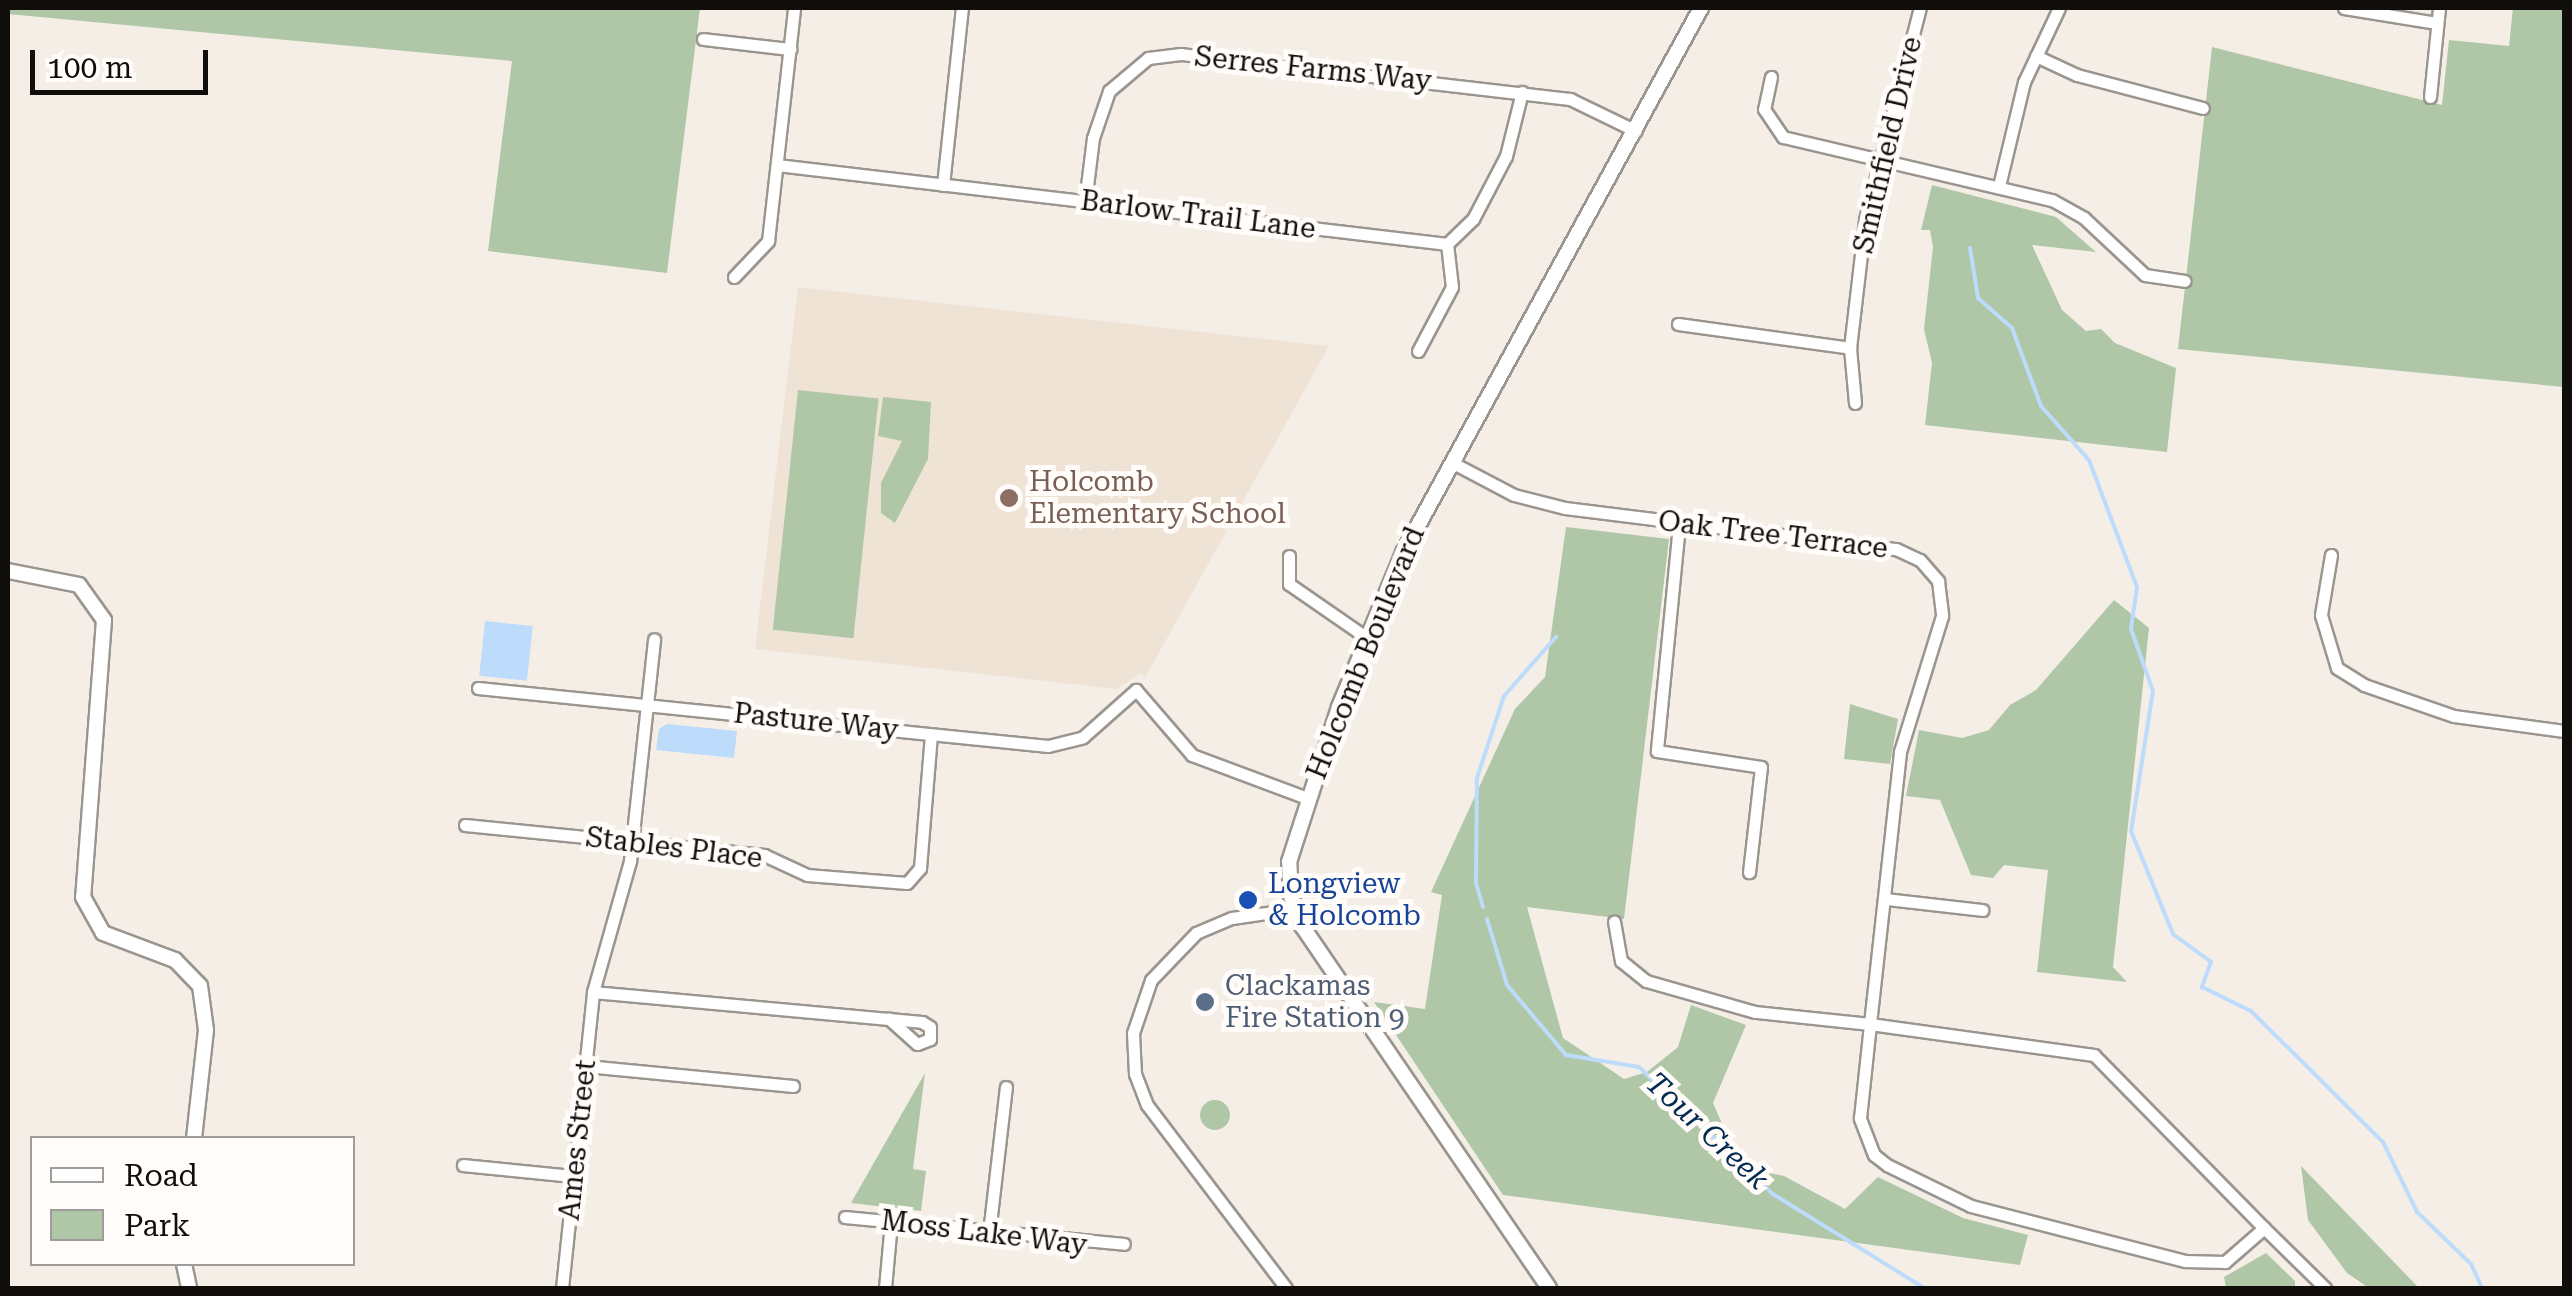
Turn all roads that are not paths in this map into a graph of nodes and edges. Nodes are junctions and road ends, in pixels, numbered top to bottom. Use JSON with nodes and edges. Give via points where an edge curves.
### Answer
{"nodes":[{"id":1,"x":794,"y":8,"type":"edge"},
{"id":2,"x":962,"y":8,"type":"edge"},
{"id":3,"x":1701,"y":8,"type":"edge"},
{"id":4,"x":1920,"y":8,"type":"edge"},
{"id":5,"x":2059,"y":8,"type":"edge"},
{"id":6,"x":2344,"y":8,"type":"edge"},
{"id":7,"x":2439,"y":8,"type":"edge"},
{"id":8,"x":2438,"y":23,"type":"junction"},
{"id":9,"x":703,"y":40,"type":"dead end"},
{"id":10,"x":790,"y":49,"type":"junction"},
{"id":11,"x":2036,"y":56,"type":"junction"},
{"id":12,"x":1772,"y":77,"type":"dead end"},
{"id":13,"x":1522,"y":92,"type":"junction"},
{"id":14,"x":2430,"y":97,"type":"dead end"},
{"id":15,"x":2204,"y":108,"type":"dead end"},
{"id":16,"x":1636,"y":131,"type":"junction"},
{"id":17,"x":1882,"y":156,"type":"junction"},
{"id":18,"x":777,"y":166,"type":"junction"},
{"id":19,"x":943,"y":185,"type":"junction"},
{"id":20,"x":1999,"y":186,"type":"junction"},
{"id":21,"x":1085,"y":202,"type":"junction"},
{"id":22,"x":1446,"y":244,"type":"junction"},
{"id":23,"x":734,"y":276,"type":"dead end"},
{"id":24,"x":2184,"y":281,"type":"dead end"},
{"id":25,"x":1678,"y":324,"type":"dead end"},
{"id":26,"x":1850,"y":348,"type":"junction"},
{"id":27,"x":1418,"y":351,"type":"dead end"},
{"id":28,"x":1855,"y":403,"type":"dead end"},
{"id":29,"x":1453,"y":463,"type":"junction"},
{"id":30,"x":1678,"y":524,"type":"junction"},
{"id":31,"x":2331,"y":555,"type":"dead end"},
{"id":32,"x":1289,"y":556,"type":"dead end"},
{"id":33,"x":8,"y":571,"type":"edge"},
{"id":34,"x":1367,"y":638,"type":"junction"},
{"id":35,"x":654,"y":639,"type":"dead end"},
{"id":36,"x":478,"y":688,"type":"dead end"},
{"id":37,"x":647,"y":706,"type":"junction"},
{"id":38,"x":2564,"y":731,"type":"edge"},
{"id":39,"x":931,"y":735,"type":"junction"},
{"id":40,"x":1307,"y":798,"type":"junction"},
{"id":41,"x":466,"y":825,"type":"dead end"},
{"id":42,"x":632,"y":842,"type":"junction"},
{"id":43,"x":1749,"y":872,"type":"dead end"},
{"id":44,"x":1886,"y":899,"type":"junction"},
{"id":45,"x":1294,"y":909,"type":"junction"},
{"id":46,"x":1982,"y":910,"type":"dead end"},
{"id":47,"x":1614,"y":922,"type":"dead end"},
{"id":48,"x":593,"y":992,"type":"junction"},
{"id":49,"x":889,"y":1019,"type":"dead end"},
{"id":50,"x":1870,"y":1024,"type":"junction"},
{"id":51,"x":586,"y":1066,"type":"junction"},
{"id":52,"x":793,"y":1086,"type":"dead end"},
{"id":53,"x":1006,"y":1087,"type":"dead end"},
{"id":54,"x":194,"y":1136,"type":"edge"},
{"id":55,"x":463,"y":1164,"type":"dead end"},
{"id":56,"x":574,"y":1176,"type":"junction"},
{"id":57,"x":844,"y":1217,"type":"dead end"},
{"id":58,"x":891,"y":1222,"type":"junction"},
{"id":59,"x":2264,"y":1228,"type":"junction"},
{"id":60,"x":989,"y":1233,"type":"junction"},
{"id":61,"x":1124,"y":1244,"type":"dead end"},
{"id":62,"x":562,"y":1288,"type":"edge"},
{"id":63,"x":885,"y":1288,"type":"edge"},
{"id":64,"x":1286,"y":1288,"type":"edge"},
{"id":65,"x":1549,"y":1288,"type":"edge"},
{"id":66,"x":2325,"y":1288,"type":"edge"}],
"edges":[{"from":1,"to":10,"type":"street"},
{"from":2,"to":19,"type":"street"},
{"from":3,"to":16,"type":"street","name":"Holcomb Boulevard"},
{"from":4,"to":17,"type":"street","name":"Smithfield Drive"},
{"from":5,"to":11,"type":"street"},
{"from":6,"to":8,"type":"street"},
{"from":7,"to":8,"type":"street"},
{"from":8,"to":14,"type":"street"},
{"from":9,"to":10,"type":"street"},
{"from":10,"to":18,"type":"street"},
{"from":11,"to":15,"type":"street","via":[[2077,76]]},
{"from":11,"to":20,"type":"street"},
{"from":12,"to":17,"type":"street","via":[[1764,109],[1783,137]]},
{"from":13,"to":16,"type":"street","name":"Serres Farms Way","via":[[1570,98]]},
{"from":13,"to":21,"type":"street","name":"Serres Farms Way","via":[[1181,54],[1148,58],[1125,72],[1098,113]]},
{"from":13,"to":22,"type":"street","via":[[1506,156],[1473,219]]},
{"from":16,"to":29,"type":"street","name":"Holcomb Boulevard"},
{"from":17,"to":20,"type":"street"},
{"from":17,"to":26,"type":"street","name":"Smithfield Drive","via":[[1865,220]]},
{"from":18,"to":19,"type":"street","name":"Barlow Trail Lane"},
{"from":18,"to":23,"type":"street","via":[[768,241]]},
{"from":19,"to":21,"type":"street","name":"Barlow Trail Lane"},
{"from":20,"to":24,"type":"street","via":[[2066,205],[2145,275]]},
{"from":21,"to":22,"type":"street","name":"Barlow Trail Lane"},
{"from":22,"to":27,"type":"street","via":[[1452,286]]},
{"from":25,"to":26,"type":"street"},
{"from":26,"to":28,"type":"street","name":"Smithfield Drive"},
{"from":29,"to":30,"type":"street","name":"Oak Tree Terrace","via":[[1536,503]]},
{"from":29,"to":34,"type":"street","name":"Holcomb Boulevard"},
{"from":30,"to":43,"type":"street","via":[[1656,751],[1761,767]]},
{"from":30,"to":44,"type":"street","name":"Oak Tree Terrace","via":[[1896,549],[1920,560],[1938,581],[1942,616],[1904,732]]},
{"from":31,"to":38,"type":"street","via":[[2321,614],[2337,668],[2364,685],[2454,716]]},
{"from":32,"to":34,"type":"street","via":[[1285,576],[1294,589]]},
{"from":33,"to":54,"type":"street","via":[[79,585],[104,620],[83,896],[102,933],[175,960],[200,986],[206,1030]]},
{"from":34,"to":40,"type":"street","name":"Holcomb Boulevard"},
{"from":35,"to":37,"type":"street","name":"Ames Street"},
{"from":36,"to":37,"type":"street","name":"Pasture Way"},
{"from":37,"to":39,"type":"street","name":"Pasture Way"},
{"from":37,"to":42,"type":"street","name":"Ames Street"},
{"from":39,"to":40,"type":"street","name":"Pasture Way","via":[[1066,744],[1136,690],[1192,755]]},
{"from":39,"to":42,"type":"street","name":"Stables Place","via":[[920,868],[907,882],[807,875],[764,854]]},
{"from":40,"to":45,"type":"street","name":"Holcomb Boulevard","via":[[1289,862]]},
{"from":41,"to":42,"type":"street","name":"Stables Place"},
{"from":42,"to":48,"type":"street","name":"Ames Street"},
{"from":44,"to":46,"type":"street"},
{"from":44,"to":50,"type":"street","name":"Oak Tree Terrace"},
{"from":45,"to":64,"type":"street","via":[[1238,917],[1196,933],[1151,980],[1133,1032],[1135,1074],[1147,1104]]},
{"from":45,"to":65,"type":"street","name":"Holcomb Boulevard"},
{"from":47,"to":50,"type":"street","via":[[1622,961],[1646,981],[1755,1012]]},
{"from":48,"to":49,"type":"street"},
{"from":48,"to":51,"type":"street","name":"Ames Street"},
{"from":50,"to":59,"type":"street","via":[[2094,1054]]},
{"from":50,"to":59,"type":"street","name":"Oak Tree Terrace","via":[[1860,1118],[1874,1155],[1887,1165],[1971,1206],[2185,1261],[2224,1262]]},
{"from":51,"to":52,"type":"street"},
{"from":51,"to":56,"type":"street","name":"Ames Street"},
{"from":53,"to":60,"type":"street"},
{"from":55,"to":56,"type":"street"},
{"from":56,"to":62,"type":"street","name":"Ames Street"},
{"from":57,"to":58,"type":"street","name":"Moss Lake Way"},
{"from":58,"to":60,"type":"street","name":"Moss Lake Way"},
{"from":58,"to":63,"type":"street"},
{"from":59,"to":66,"type":"street"},
{"from":60,"to":61,"type":"street","name":"Moss Lake Way"}]}
